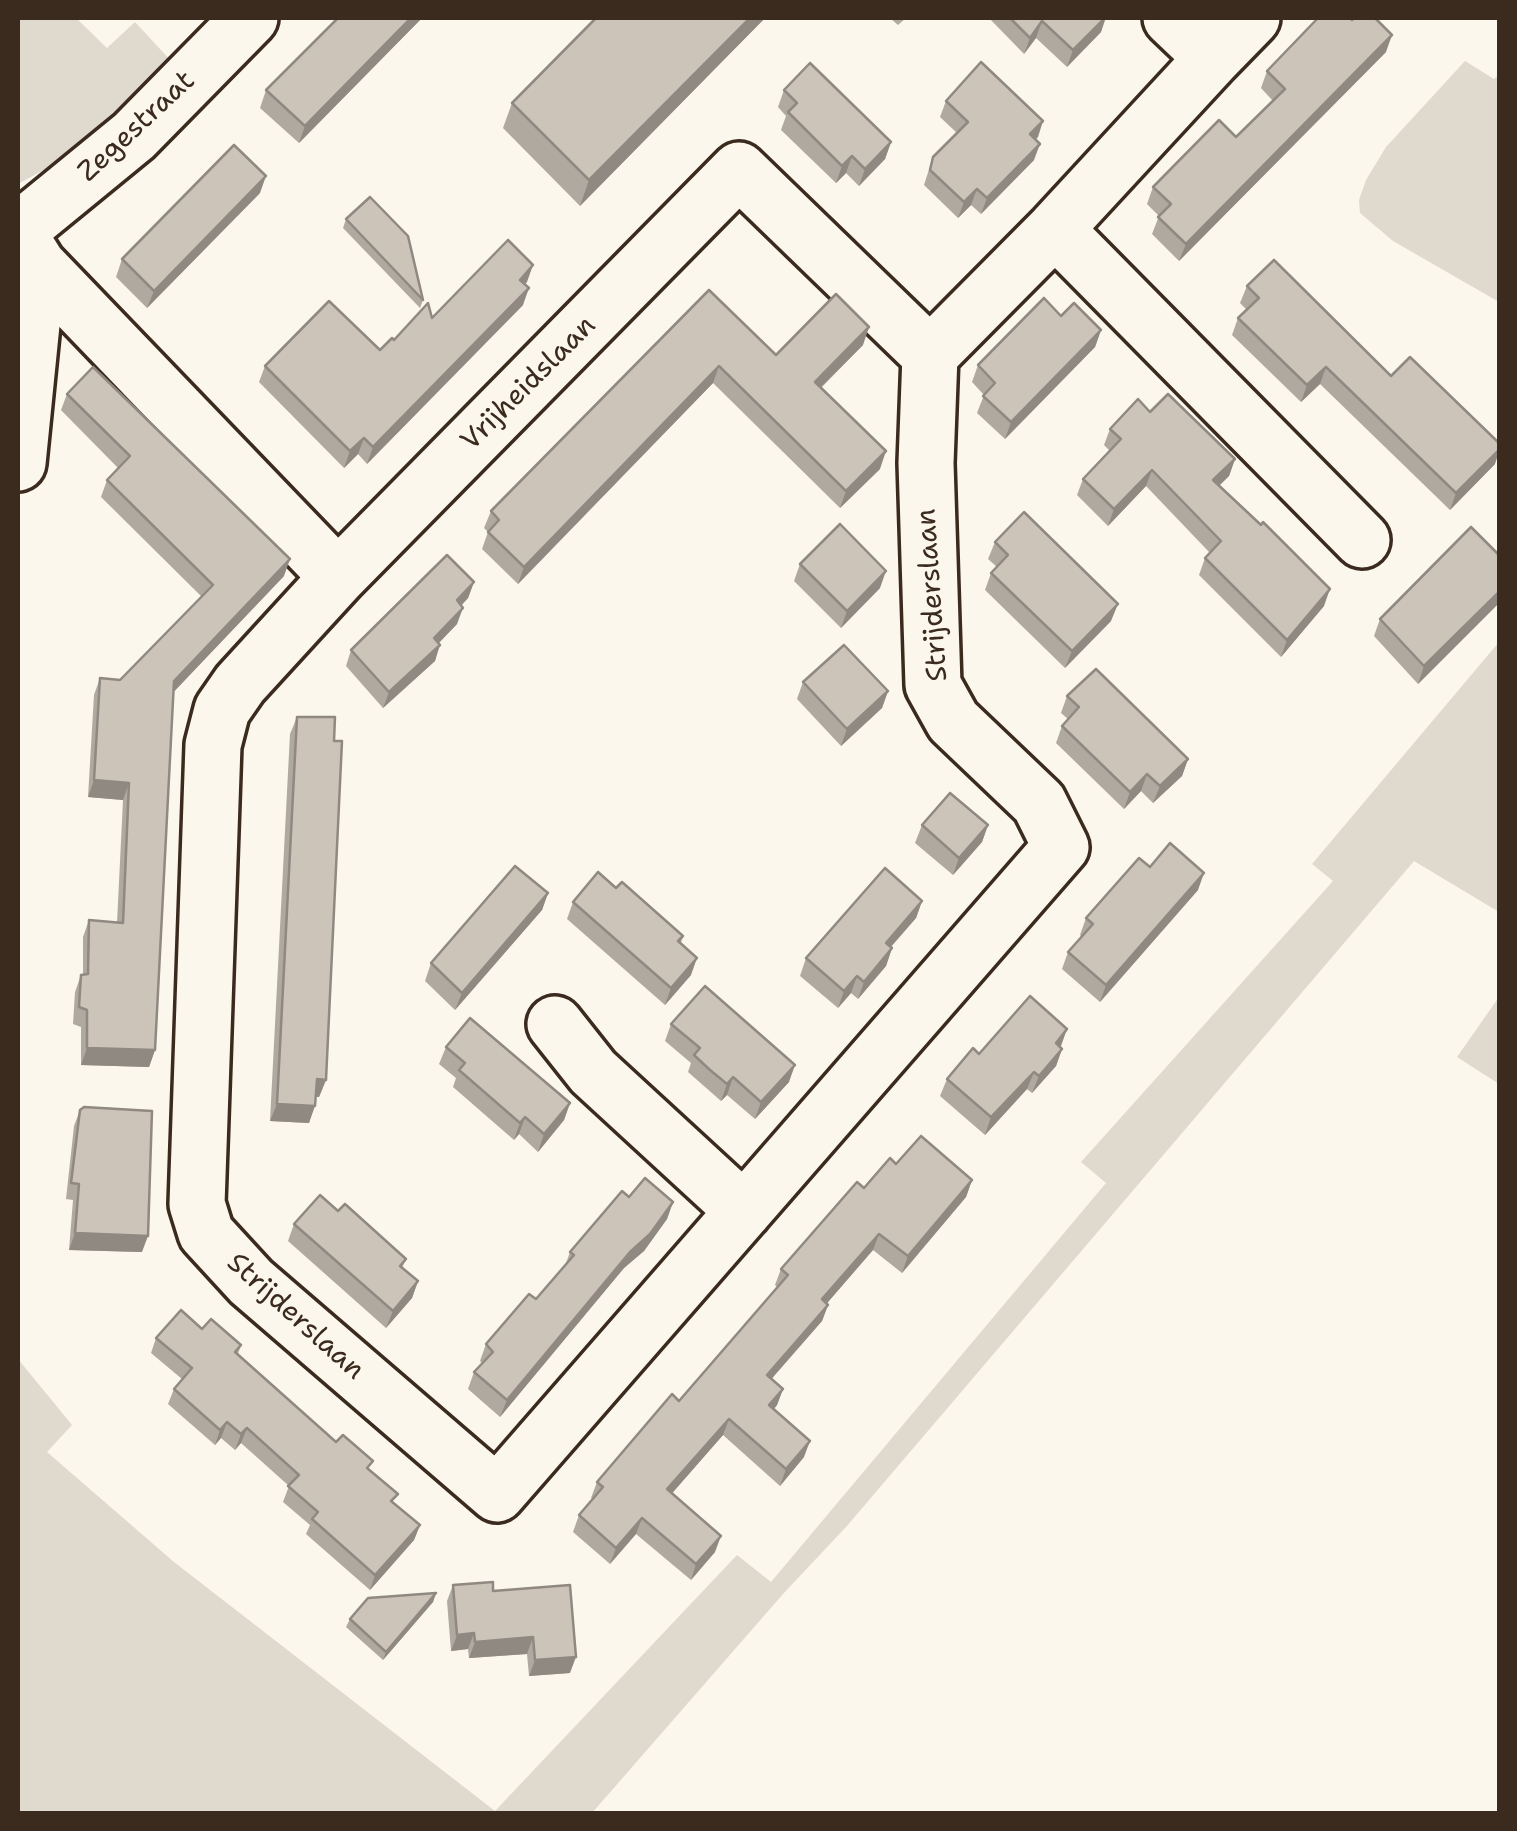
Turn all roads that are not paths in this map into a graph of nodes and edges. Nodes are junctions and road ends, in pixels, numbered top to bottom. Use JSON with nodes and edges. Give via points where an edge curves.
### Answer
{"nodes":[{"id":1,"x":250,"y":18,"type":"edge"},
{"id":2,"x":1171,"y":18,"type":"edge"},
{"id":3,"x":1252,"y":18,"type":"edge"},
{"id":4,"x":1213,"y":58,"type":"junction"},
{"id":5,"x":1055,"y":228,"type":"junction"},
{"id":6,"x":24,"y":243,"type":"edge"},
{"id":7,"x":930,"y":354,"type":"junction"},
{"id":8,"x":18,"y":463,"type":"edge"},
{"id":9,"x":1362,"y":540,"type":"dead end"},
{"id":10,"x":338,"y":577,"type":"junction"},
{"id":11,"x":554,"y":1024,"type":"dead end"},
{"id":12,"x":744,"y":1211,"type":"junction"}],
"edges":[{"from":1,"to":6,"type":"street","name":"Zegestraat"},
{"from":2,"to":4,"type":"street"},
{"from":3,"to":4,"type":"street"},
{"from":4,"to":5,"type":"street"},
{"from":5,"to":7,"type":"street"},
{"from":5,"to":9,"type":"street"},
{"from":6,"to":8,"type":"street"},
{"from":6,"to":10,"type":"street"},
{"from":7,"to":10,"type":"street","name":"Vrijheidslaan","via":[[740,170]]},
{"from":7,"to":12,"type":"street","name":"Strijderslaan","via":[[933,684],[953,721],[1039,803],[1062,847]]},
{"from":10,"to":12,"type":"street","name":"Strijderslaan","via":[[240,684],[222,710],[214,745],[197,1204],[206,1234],[251,1282],[497,1494]]},
{"from":11,"to":12,"type":"street","via":[[593,1072]]}]}
